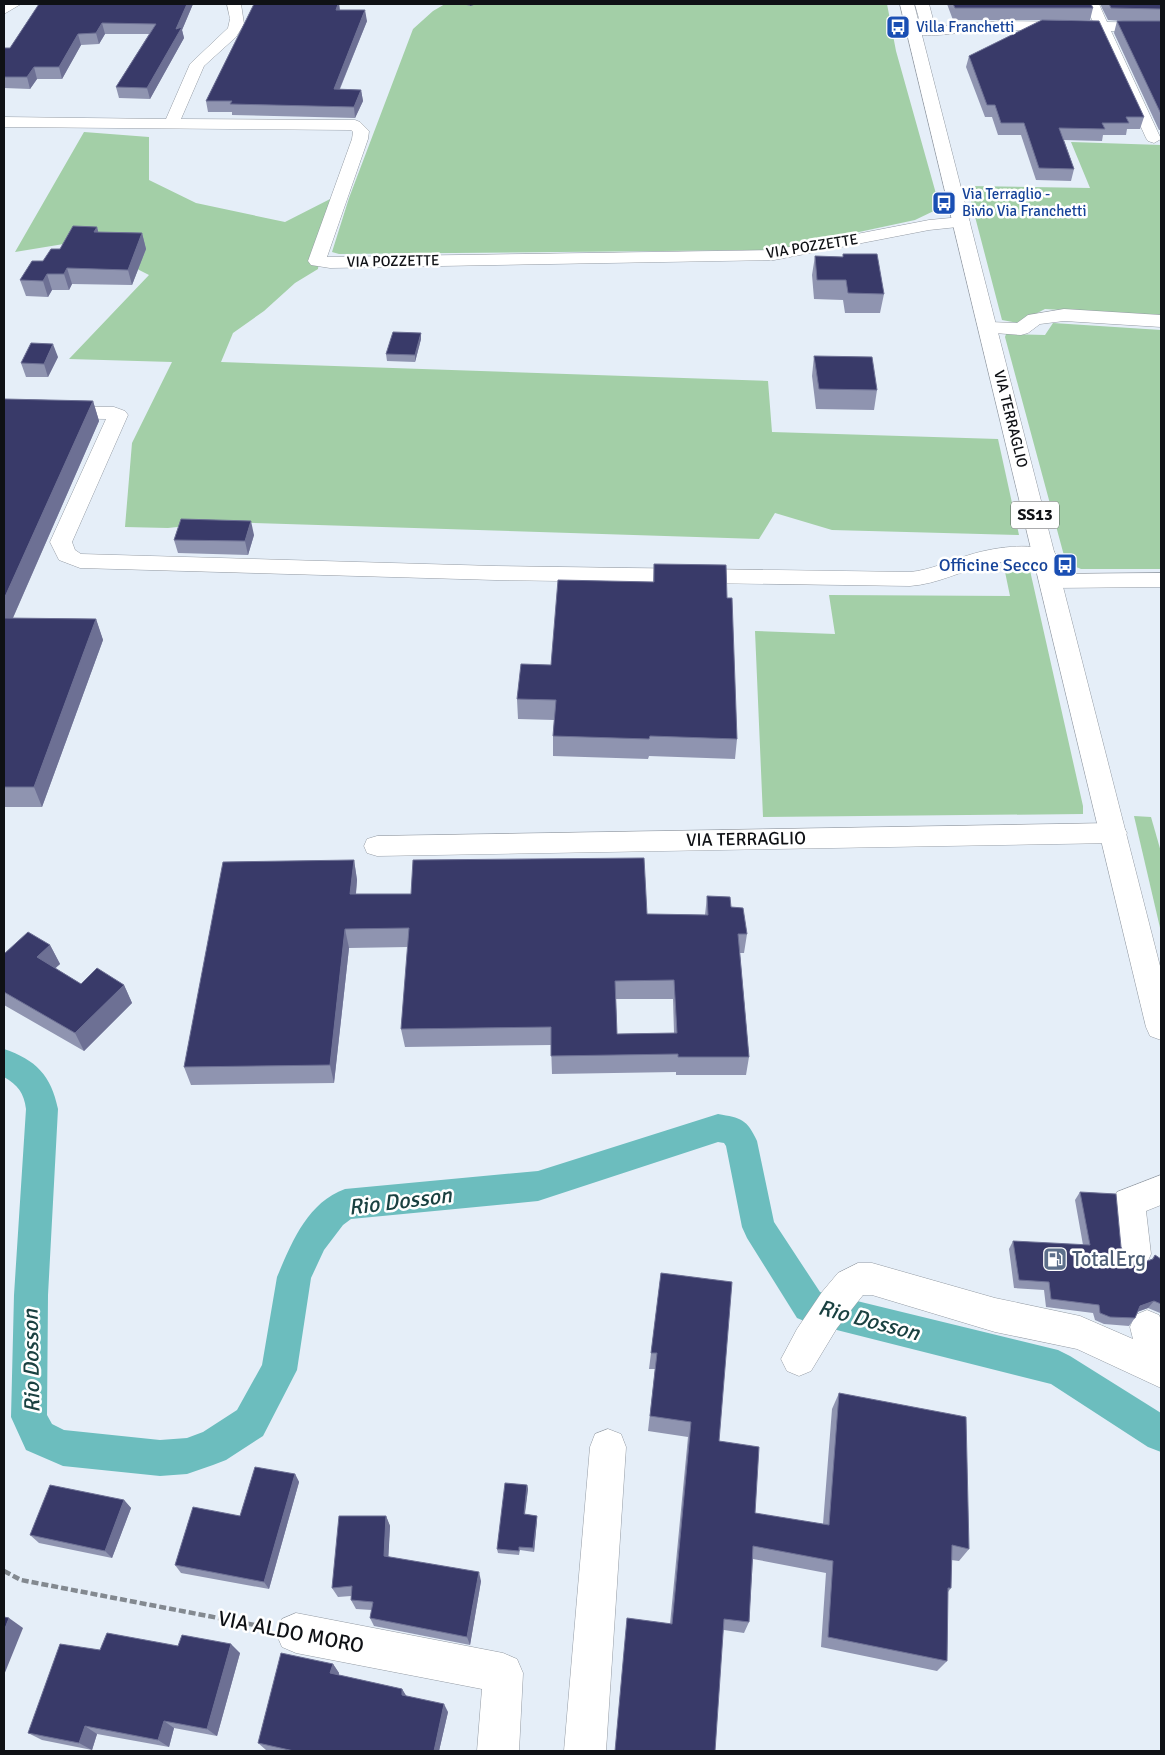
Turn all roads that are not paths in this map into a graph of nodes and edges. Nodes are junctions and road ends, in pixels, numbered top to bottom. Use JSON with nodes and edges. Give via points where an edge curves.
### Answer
{"nodes":[{"id":1,"x":14,"y":4,"type":"edge"},
{"id":2,"x":234,"y":4,"type":"edge"},
{"id":3,"x":908,"y":4,"type":"edge"},
{"id":4,"x":922,"y":4,"type":"edge"},
{"id":5,"x":1092,"y":4,"type":"edge"},
{"id":6,"x":4,"y":10,"type":"edge"},
{"id":7,"x":1102,"y":26,"type":"junction"},
{"id":8,"x":1161,"y":27,"type":"edge"},
{"id":9,"x":921,"y":30,"type":"junction"},
{"id":10,"x":4,"y":122,"type":"edge"},
{"id":11,"x":172,"y":122,"type":"junction"},
{"id":12,"x":4,"y":133,"type":"edge"},
{"id":13,"x":41,"y":133,"type":"dead end"},
{"id":14,"x":1154,"y":138,"type":"dead end"},
{"id":15,"x":961,"y":222,"type":"junction"},
{"id":16,"x":1161,"y":321,"type":"edge"},
{"id":17,"x":988,"y":328,"type":"junction"},
{"id":18,"x":4,"y":411,"type":"edge"},
{"id":19,"x":1046,"y":554,"type":"junction"},
{"id":20,"x":1161,"y":580,"type":"edge"},
{"id":21,"x":1052,"y":581,"type":"junction"},
{"id":22,"x":1114,"y":834,"type":"junction"},
{"id":23,"x":377,"y":846,"type":"dead end"},
{"id":24,"x":1161,"y":1027,"type":"edge"},
{"id":25,"x":1161,"y":1190,"type":"edge"},
{"id":26,"x":1134,"y":1254,"type":"dead end"},
{"id":27,"x":1147,"y":1327,"type":"dead end"},
{"id":28,"x":803,"y":1351,"type":"dead end"},
{"id":29,"x":1160,"y":1369,"type":"edge"},
{"id":30,"x":608,"y":1447,"type":"dead end"},
{"id":31,"x":296,"y":1633,"type":"road end"},
{"id":32,"x":498,"y":1751,"type":"edge"},
{"id":33,"x":585,"y":1751,"type":"edge"}],
"edges":[{"from":1,"to":6,"type":"street"},
{"from":2,"to":11,"type":"street","via":[[237,23],[233,31],[197,64]]},
{"from":3,"to":9,"type":"street","name":"VIA TERRAGLIO","number":"SS13"},
{"from":4,"to":9,"type":"street"},
{"from":5,"to":7,"type":"street"},
{"from":7,"to":8,"type":"street"},
{"from":7,"to":9,"type":"street","via":[[991,25]]},
{"from":7,"to":14,"type":"street"},
{"from":9,"to":15,"type":"street","name":"VIA TERRAGLIO","number":"SS13"},
{"from":10,"to":11,"type":"street","name":"VIA POZZETTE"},
{"from":11,"to":15,"type":"street","name":"VIA POZZETTE","via":[[355,125],[361,132],[360,139],[318,261],[330,263],[774,255],[929,225]]},
{"from":12,"to":13,"type":"street"},
{"from":15,"to":17,"type":"street","name":"VIA TERRAGLIO","number":"SS13"},
{"from":16,"to":17,"type":"street","via":[[1064,315],[1035,319],[1021,329]]},
{"from":17,"to":19,"type":"street","name":"VIA TERRAGLIO","number":"SS13"},
{"from":18,"to":19,"type":"street","via":[[118,415],[61,542],[68,558],[80,561],[378,571],[910,579],[933,576],[982,558]]},
{"from":19,"to":21,"type":"street","name":"VIA TERRAGLIO","number":"SS13"},
{"from":20,"to":21,"type":"street"},
{"from":21,"to":22,"type":"street","name":"VIA TERRAGLIO","number":"SS13"},
{"from":22,"to":23,"type":"street","name":"VIA TERRAGLIO"},
{"from":22,"to":24,"type":"street","name":"VIA TERRAGLIO","number":"SS13"},
{"from":25,"to":26,"type":"street","via":[[1129,1203]]},
{"from":27,"to":29,"type":"street"},
{"from":28,"to":29,"type":"street","via":[[848,1287],[857,1280],[872,1279],[995,1315],[1080,1333]]},
{"from":30,"to":33,"type":"street"},
{"from":31,"to":32,"type":"street","name":"VIA ALDO MORO","via":[[503,1672]]}]}
